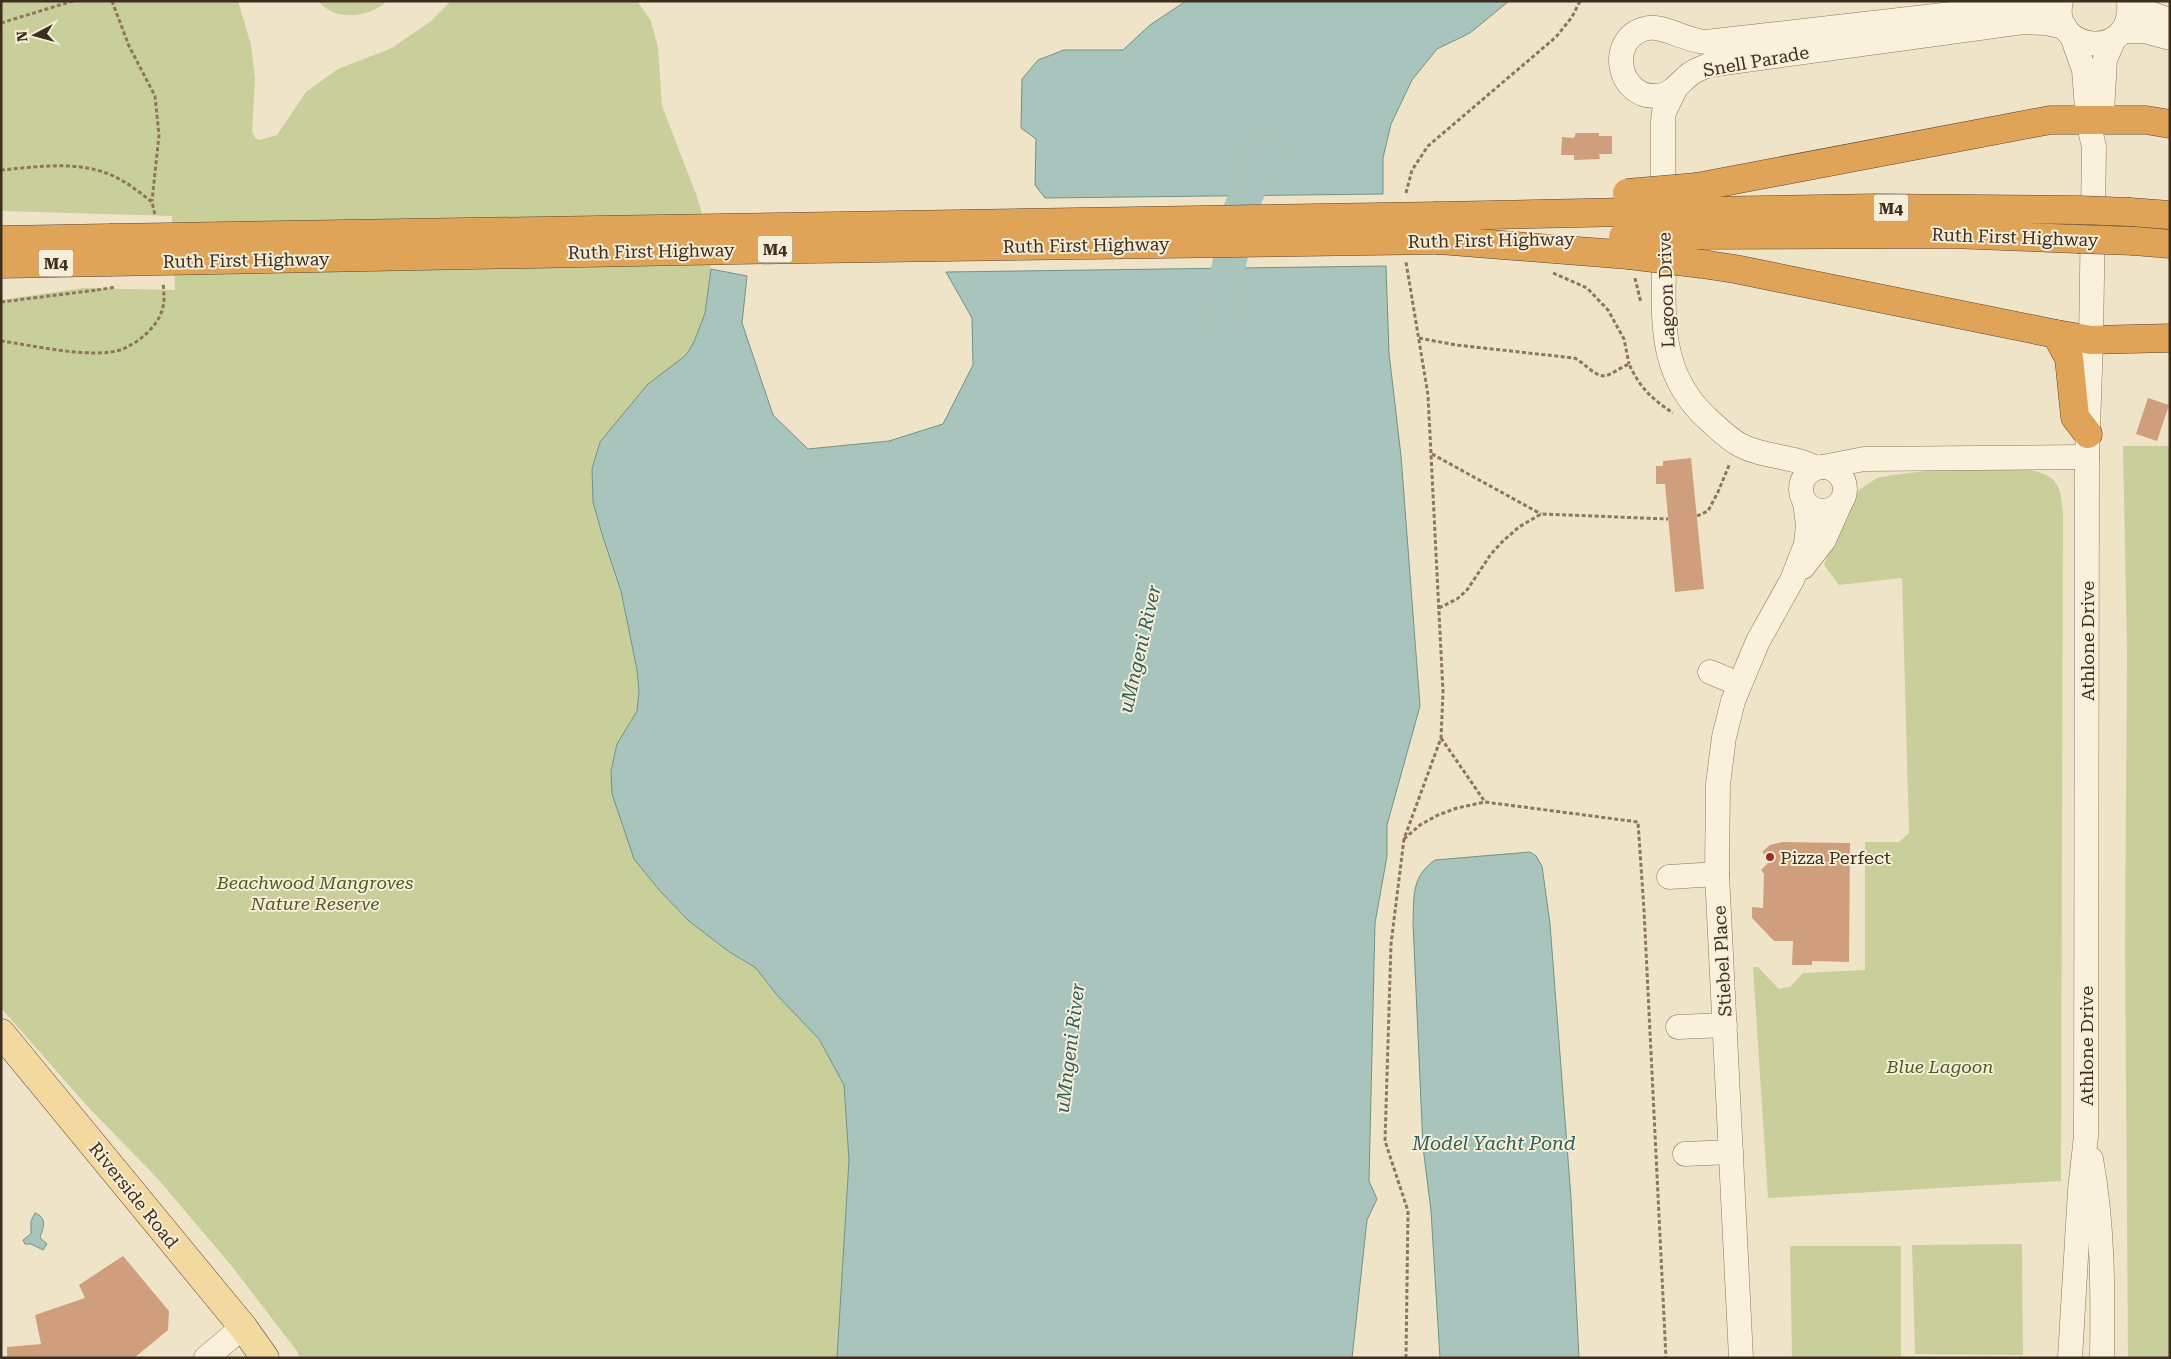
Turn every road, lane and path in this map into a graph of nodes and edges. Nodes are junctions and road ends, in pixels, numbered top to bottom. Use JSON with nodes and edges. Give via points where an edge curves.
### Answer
{"nodes":[{"id":1,"x":73,"y":1,"type":"edge"},
{"id":2,"x":112,"y":1,"type":"edge"},
{"id":3,"x":1580,"y":1,"type":"edge"},
{"id":4,"x":2042,"y":1,"type":"edge"},
{"id":5,"x":2062,"y":1,"type":"edge"},
{"id":6,"x":2129,"y":1,"type":"edge"},
{"id":7,"x":2170,"y":20,"type":"edge"},
{"id":8,"x":1,"y":23,"type":"edge"},
{"id":9,"x":2068,"y":32,"type":"junction"},
{"id":10,"x":2119,"y":35,"type":"junction"},
{"id":11,"x":2170,"y":38,"type":"edge"},
{"id":12,"x":1675,"y":89,"type":"junction"},
{"id":13,"x":2095,"y":121,"type":"junction"},
{"id":14,"x":2170,"y":124,"type":"edge"},
{"id":15,"x":1406,"y":200,"type":"dead end"},
{"id":16,"x":152,"y":202,"type":"dead end"},
{"id":17,"x":1699,"y":211,"type":"junction"},
{"id":18,"x":2170,"y":215,"type":"edge"},
{"id":19,"x":1447,"y":224,"type":"junction"},
{"id":20,"x":1627,"y":224,"type":"junction"},
{"id":21,"x":1,"y":233,"type":"edge"},
{"id":22,"x":1,"y":240,"type":"edge"},
{"id":23,"x":2170,"y":244,"type":"edge"},
{"id":24,"x":102,"y":250,"type":"junction"},
{"id":25,"x":1406,"y":258,"type":"dead end"},
{"id":26,"x":1,"y":264,"type":"edge"},
{"id":27,"x":1546,"y":270,"type":"dead end"},
{"id":28,"x":1,"y":281,"type":"edge"},
{"id":29,"x":97,"y":290,"type":"dead end"},
{"id":30,"x":1,"y":302,"type":"edge"},
{"id":31,"x":2056,"y":334,"type":"junction"},
{"id":32,"x":1419,"y":338,"type":"junction"},
{"id":33,"x":2170,"y":338,"type":"edge"},
{"id":34,"x":2091,"y":340,"type":"junction"},
{"id":35,"x":1629,"y":364,"type":"junction"},
{"id":36,"x":1677,"y":416,"type":"dead end"},
{"id":37,"x":1740,"y":445,"type":"junction"},
{"id":38,"x":2088,"y":446,"type":"junction"},
{"id":39,"x":1431,"y":454,"type":"junction"},
{"id":40,"x":1884,"y":458,"type":"junction"},
{"id":41,"x":1820,"y":468,"type":"junction"},
{"id":42,"x":1842,"y":496,"type":"junction"},
{"id":43,"x":1805,"y":502,"type":"junction"},
{"id":44,"x":1541,"y":514,"type":"junction"},
{"id":45,"x":1697,"y":516,"type":"dead end"},
{"id":46,"x":1668,"y":519,"type":"dead end"},
{"id":47,"x":1792,"y":580,"type":"junction"},
{"id":48,"x":1439,"y":608,"type":"junction"},
{"id":49,"x":1710,"y":672,"type":"dead end"},
{"id":50,"x":1740,"y":684,"type":"junction"},
{"id":51,"x":1441,"y":738,"type":"junction"},
{"id":52,"x":1485,"y":802,"type":"junction"},
{"id":53,"x":1404,"y":839,"type":"junction"},
{"id":54,"x":1717,"y":874,"type":"junction"},
{"id":55,"x":1669,"y":877,"type":"dead end"},
{"id":56,"x":1725,"y":1025,"type":"junction"},
{"id":57,"x":1678,"y":1027,"type":"dead end"},
{"id":58,"x":1,"y":1033,"type":"edge"},
{"id":59,"x":2086,"y":1136,"type":"junction"},
{"id":60,"x":1731,"y":1152,"type":"junction"},
{"id":61,"x":1685,"y":1154,"type":"dead end"},
{"id":62,"x":243,"y":1327,"type":"junction"},
{"id":63,"x":206,"y":1358,"type":"edge"},
{"id":64,"x":265,"y":1358,"type":"edge"},
{"id":65,"x":1406,"y":1358,"type":"edge"},
{"id":66,"x":1666,"y":1358,"type":"edge"},
{"id":67,"x":1741,"y":1358,"type":"edge"},
{"id":68,"x":2070,"y":1358,"type":"edge"},
{"id":69,"x":2102,"y":1358,"type":"edge"}],
"edges":[{"from":1,"to":8,"type":"path"},
{"from":2,"to":16,"type":"path","via":[[129,46],[155,96],[159,135]]},
{"from":3,"to":15,"type":"path","via":[[1556,37],[1428,146],[1412,170]]},
{"from":4,"to":12,"type":"street","name":"Snell Parade","via":[[1706,42],[1656,27],[1636,32],[1628,39],[1620,58],[1621,69],[1631,87],[1650,96],[1660,96]]},
{"from":5,"to":9,"type":"street","name":"Athlone Drive","via":[[2061,17]]},
{"from":6,"to":7,"type":"street","via":[[2143,11]]},
{"from":6,"to":10,"type":"street","name":"Athlone Drive","via":[[2129,17]]},
{"from":9,"to":10,"type":"street","name":"Snell Parade","via":[[2093,45],[2104,44]]},
{"from":9,"to":12,"type":"street","name":"Snell Parade","via":[[2046,23],[2023,22],[1710,65],[1693,72]]},
{"from":9,"to":13,"type":"street","name":"Athlone Drive","via":[[2084,70]]},
{"from":10,"to":11,"type":"street","via":[[2144,31]]},
{"from":10,"to":13,"type":"street","name":"Athlone Drive","via":[[2108,50]]},
{"from":12,"to":37,"type":"street","name":"Lagoon Drive","via":[[1663,121],[1667,348],[1671,366],[1687,398]]},
{"from":13,"to":14,"type":"highway","via":[[2146,120]]},
{"from":13,"to":17,"type":"highway","via":[[2050,120]]},
{"from":13,"to":34,"type":"street","name":"Athlone Drive"},
{"from":17,"to":18,"type":"highway","name":"Ruth First Highway","number":"M4","bridge":true,"via":[[1876,208],[2080,210]]},
{"from":17,"to":20,"type":"highway","name":"Ruth First Highway","number":"M4","bridge":true},
{"from":17,"to":23,"type":"highway","name":"Ruth First Highway","number":"M4","bridge":true,"via":[[1950,234]]},
{"from":19,"to":20,"type":"highway","name":"Ruth First Highway","number":"M4"},
{"from":19,"to":20,"type":"highway","name":"Ruth First Highway","number":"M4"},
{"from":19,"to":24,"type":"highway","name":"Ruth First Highway","number":"M4","bridge":true,"via":[[727,250]]},
{"from":20,"to":31,"type":"highway","bridge":true,"via":[[1702,264]]},
{"from":21,"to":24,"type":"highway"},
{"from":22,"to":24,"type":"highway","name":"Ruth First Highway","number":"M4"},
{"from":24,"to":26,"type":"highway","name":"Ruth First Highway","number":"M4"},
{"from":24,"to":28,"type":"highway"},
{"from":25,"to":32,"type":"path"},
{"from":27,"to":35,"type":"path","via":[[1587,288],[1608,310],[1624,339]]},
{"from":29,"to":30,"type":"path"},
{"from":31,"to":34,"type":"highway"},
{"from":31,"to":38,"type":"highway","via":[[2069,358],[2075,417]]},
{"from":32,"to":35,"type":"path","via":[[1574,358],[1599,376],[1606,376]]},
{"from":32,"to":39,"type":"path","via":[[1428,395]]},
{"from":33,"to":34,"type":"highway"},
{"from":34,"to":38,"type":"street","name":"Athlone Drive"},
{"from":35,"to":36,"type":"path","via":[[1635,378],[1653,400]]},
{"from":37,"to":41,"type":"street","name":"Lagoon Drive"},
{"from":37,"to":45,"type":"path","via":[[1708,511]]},
{"from":38,"to":40,"type":"street"},
{"from":38,"to":59,"type":"street","name":"Athlone Drive"},
{"from":39,"to":44,"type":"path"},
{"from":39,"to":48,"type":"path"},
{"from":40,"to":41,"type":"street","via":[[1846,461]]},
{"from":40,"to":42,"type":"street","via":[[1860,474]]},
{"from":41,"to":42,"type":"street","via":[[1834,470],[1840,475]]},
{"from":41,"to":43,"type":"street","via":[[1806,476],[1801,489]]},
{"from":42,"to":43,"type":"street","via":[[1834,509],[1818,511]]},
{"from":42,"to":47,"type":"street","name":"Stiebel Place","via":[[1821,545]]},
{"from":43,"to":47,"type":"street","name":"Stiebel Place","via":[[1808,535]]},
{"from":44,"to":46,"type":"path"},
{"from":44,"to":48,"type":"path","via":[[1503,541],[1467,590]]},
{"from":47,"to":50,"type":"street","name":"Stiebel Place","via":[[1758,642]]},
{"from":48,"to":51,"type":"path","via":[[1443,692]]},
{"from":49,"to":50,"type":"street"},
{"from":50,"to":54,"type":"street","name":"Stiebel Place","via":[[1728,718],[1720,762],[1716,807]]},
{"from":51,"to":52,"type":"path"},
{"from":51,"to":53,"type":"path"},
{"from":52,"to":53,"type":"path","via":[[1438,815]]},
{"from":52,"to":66,"type":"path","via":[[1638,822]]},
{"from":53,"to":65,"type":"path","via":[[1391,944],[1385,1141],[1408,1211]]},
{"from":54,"to":55,"type":"street"},
{"from":54,"to":56,"type":"street","name":"Stiebel Place"},
{"from":56,"to":57,"type":"street"},
{"from":56,"to":60,"type":"street","name":"Stiebel Place"},
{"from":58,"to":62,"type":"main road","name":"Riverside Road"},
{"from":59,"to":68,"type":"street","name":"Athlone Drive"},
{"from":59,"to":69,"type":"street","name":"Athlone Drive","via":[[2098,1199]]},
{"from":60,"to":61,"type":"street"},
{"from":60,"to":67,"type":"street","name":"Stiebel Place"},
{"from":62,"to":63,"type":"street"},
{"from":62,"to":64,"type":"main road","name":"Riverside Road"}]}
